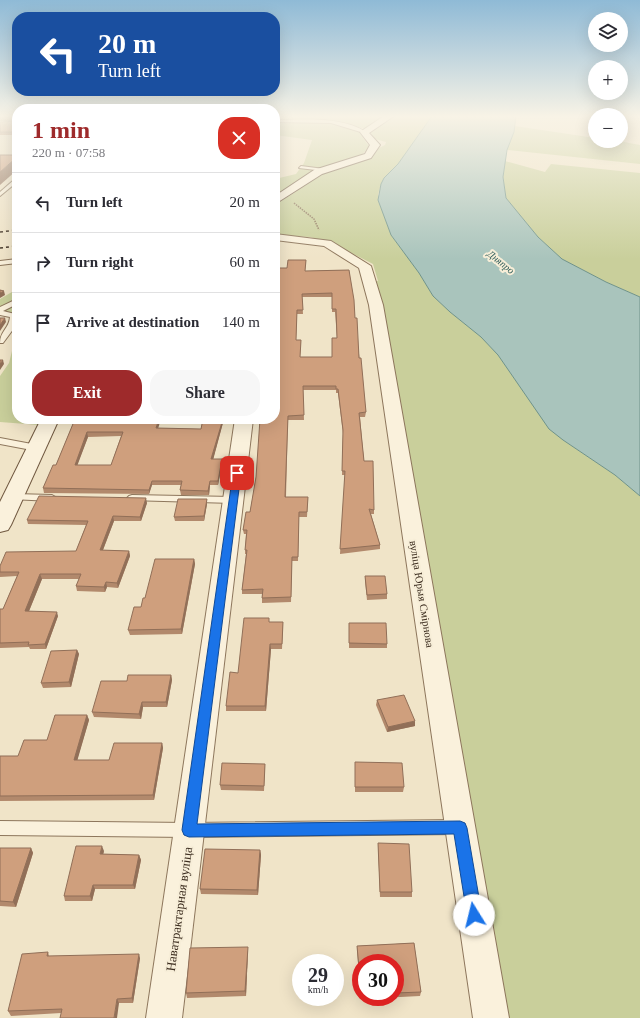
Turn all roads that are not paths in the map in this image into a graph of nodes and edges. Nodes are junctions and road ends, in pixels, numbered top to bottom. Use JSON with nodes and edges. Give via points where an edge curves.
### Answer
{"nodes":[{"id":1,"x":347,"y":164,"type":"edge"},
{"id":2,"x":301,"y":167,"type":"dead end"},
{"id":3,"x":324,"y":170,"type":"junction"},
{"id":4,"x":12,"y":184,"type":"edge"},
{"id":5,"x":0,"y":195,"type":"edge"},
{"id":6,"x":280,"y":198,"type":"edge"},
{"id":7,"x":280,"y":237,"type":"edge"},
{"id":8,"x":12,"y":262,"type":"edge"},
{"id":9,"x":0,"y":263,"type":"edge"},
{"id":10,"x":12,"y":304,"type":"edge"},
{"id":11,"x":0,"y":312,"type":"edge"},
{"id":12,"x":12,"y":315,"type":"edge"},
{"id":13,"x":12,"y":325,"type":"edge"},
{"id":14,"x":0,"y":342,"type":"edge"},
{"id":15,"x":48,"y":424,"type":"edge"},
{"id":16,"x":243,"y":424,"type":"edge"},
{"id":17,"x":0,"y":441,"type":"edge"},
{"id":18,"x":37,"y":448,"type":"junction"},
{"id":19,"x":14,"y":497,"type":"junction"},
{"id":20,"x":61,"y":498,"type":"edge"},
{"id":21,"x":124,"y":498,"type":"edge"},
{"id":22,"x":233,"y":500,"type":"junction"},
{"id":23,"x":0,"y":525,"type":"edge"},
{"id":24,"x":0,"y":828,"type":"edge"},
{"id":25,"x":460,"y":828,"type":"junction"},
{"id":26,"x":189,"y":830,"type":"junction"},
{"id":27,"x":164,"y":1018,"type":"edge"},
{"id":28,"x":491,"y":1018,"type":"edge"}],
"edges":[{"from":1,"to":3,"type":"street"},
{"from":2,"to":3,"type":"lane"},
{"from":3,"to":6,"type":"street"},
{"from":4,"to":5,"type":"lane"},
{"from":7,"to":25,"type":"street","name":"вуліца Юрыя Смірнова","via":[[327,243],[365,266],[376,305]]},
{"from":8,"to":9,"type":"lane"},
{"from":10,"to":11,"type":"lane"},
{"from":11,"to":12,"type":"lane"},
{"from":13,"to":14,"type":"lane"},
{"from":15,"to":18,"type":"street"},
{"from":16,"to":22,"type":"street","name":"Наватрактарная вуліца"},
{"from":17,"to":18,"type":"lane"},
{"from":18,"to":19,"type":"street"},
{"from":19,"to":20,"type":"lane"},
{"from":19,"to":23,"type":"street"},
{"from":21,"to":22,"type":"lane"},
{"from":22,"to":26,"type":"street","name":"Наватрактарная вуліца"},
{"from":24,"to":26,"type":"lane"},
{"from":25,"to":26,"type":"lane"},
{"from":25,"to":28,"type":"street","name":"вуліца Юрыя Смірнова"},
{"from":26,"to":27,"type":"street","name":"Наватрактарная вуліца"}]}
